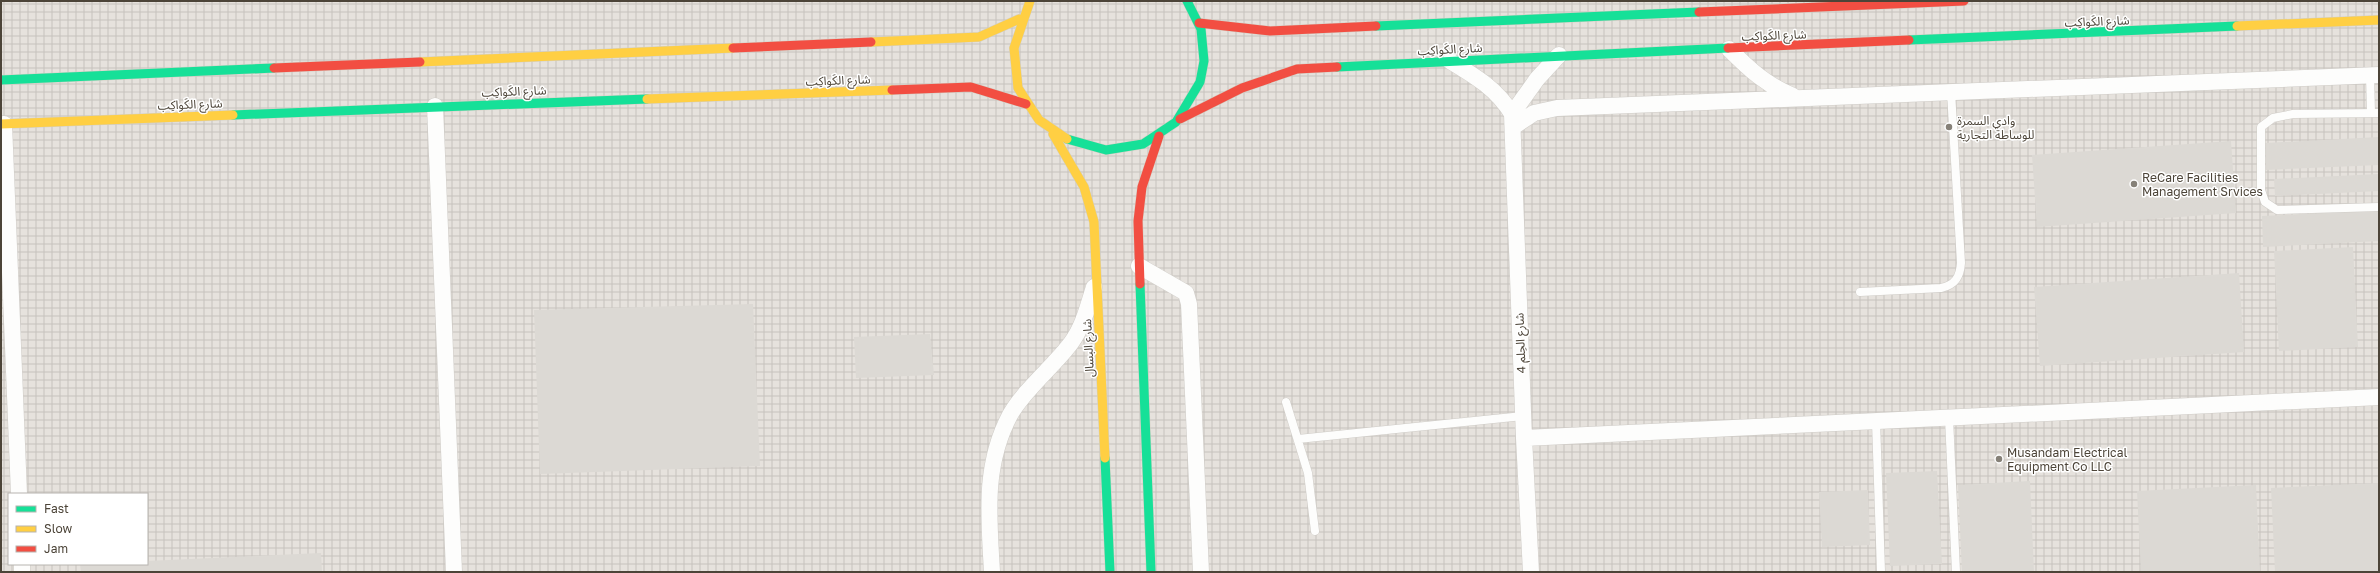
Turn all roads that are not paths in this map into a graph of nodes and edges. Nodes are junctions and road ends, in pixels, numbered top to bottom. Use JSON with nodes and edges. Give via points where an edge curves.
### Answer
{"nodes":[{"id":1,"x":1030,"y":1,"type":"edge"},
{"id":2,"x":1187,"y":1,"type":"edge"},
{"id":3,"x":1964,"y":1,"type":"edge"},
{"id":4,"x":1019,"y":19,"type":"junction"},
{"id":5,"x":2379,"y":20,"type":"edge"},
{"id":6,"x":1199,"y":23,"type":"junction"},
{"id":7,"x":1729,"y":49,"type":"junction"},
{"id":8,"x":1559,"y":55,"type":"junction"},
{"id":9,"x":1450,"y":61,"type":"junction"},
{"id":10,"x":2374,"y":75,"type":"edge"},
{"id":11,"x":1,"y":80,"type":"edge"},
{"id":12,"x":1951,"y":92,"type":"junction"},
{"id":13,"x":1798,"y":98,"type":"junction"},
{"id":14,"x":1026,"y":104,"type":"junction"},
{"id":15,"x":435,"y":106,"type":"junction"},
{"id":16,"x":2375,"y":113,"type":"edge"},
{"id":17,"x":1180,"y":119,"type":"junction"},
{"id":18,"x":1513,"y":120,"type":"junction"},
{"id":19,"x":2,"y":124,"type":"edge"},
{"id":20,"x":1053,"y":134,"type":"junction"},
{"id":21,"x":1159,"y":136,"type":"junction"},
{"id":22,"x":3,"y":186,"type":"edge"},
{"id":23,"x":2379,"y":207,"type":"edge"},
{"id":24,"x":1139,"y":266,"type":"junction"},
{"id":25,"x":1097,"y":278,"type":"junction"},
{"id":26,"x":1860,"y":292,"type":"dead end"},
{"id":27,"x":2379,"y":397,"type":"edge"},
{"id":28,"x":1286,"y":402,"type":"dead end"},
{"id":29,"x":1523,"y":416,"type":"junction"},
{"id":30,"x":1949,"y":418,"type":"junction"},
{"id":31,"x":1876,"y":421,"type":"junction"},
{"id":32,"x":1298,"y":438,"type":"junction"},
{"id":33,"x":1524,"y":438,"type":"junction"},
{"id":34,"x":19,"y":493,"type":"edge"},
{"id":35,"x":1315,"y":531,"type":"dead end"},
{"id":36,"x":454,"y":572,"type":"edge"},
{"id":37,"x":992,"y":572,"type":"edge"},
{"id":38,"x":1110,"y":572,"type":"edge"},
{"id":39,"x":1151,"y":572,"type":"edge"},
{"id":40,"x":1201,"y":572,"type":"edge"},
{"id":41,"x":1531,"y":572,"type":"edge"},
{"id":42,"x":1881,"y":572,"type":"edge"},
{"id":43,"x":1956,"y":572,"type":"edge"}],
"edges":[{"from":1,"to":4,"type":"street"},
{"from":2,"to":6,"type":"street"},
{"from":3,"to":6,"type":"street","via":[[1270,31]]},
{"from":4,"to":11,"type":"street","via":[[979,36]]},
{"from":4,"to":14,"type":"street","via":[[1013,40],[1012,62],[1017,84]]},
{"from":5,"to":7,"type":"street","name":"شارع الكَواكِب"},
{"from":6,"to":17,"type":"street","via":[[1204,48],[1203,74],[1194,98]]},
{"from":7,"to":8,"type":"street","name":"شارع الكَواكِب"},
{"from":7,"to":13,"type":"street","via":[[1757,77],[1776,89]]},
{"from":8,"to":9,"type":"street","name":"شارع الكَواكِب"},
{"from":8,"to":18,"type":"street","via":[[1537,79]]},
{"from":9,"to":17,"type":"street","name":"شارع الكَواكِب","via":[[1297,69],[1242,88]]},
{"from":9,"to":18,"type":"street","via":[[1495,91]]},
{"from":10,"to":12,"type":"street"},
{"from":10,"to":16,"type":"lane"},
{"from":12,"to":13,"type":"street"},
{"from":12,"to":26,"type":"lane","via":[[1961,263],[1958,277],[1948,286],[1941,288]]},
{"from":13,"to":18,"type":"street","via":[[1556,108]]},
{"from":14,"to":15,"type":"street","name":"شارع الكَواكِب","via":[[971,87]]},
{"from":14,"to":20,"type":"street"},
{"from":15,"to":19,"type":"street","name":"شارع الكَواكِب"},
{"from":15,"to":36,"type":"street"},
{"from":16,"to":23,"type":"lane","via":[[2293,114],[2273,118],[2261,127],[2261,190],[2266,202],[2277,210]]},
{"from":17,"to":21,"type":"street"},
{"from":18,"to":29,"type":"street","name":"شارع الحِلم 4"},
{"from":19,"to":22,"type":"street"},
{"from":20,"to":21,"type":"street","via":[[1073,144],[1094,150],[1117,150],[1139,146]]},
{"from":20,"to":25,"type":"street","name":"شارع البسال","via":[[1084,187],[1094,222]]},
{"from":21,"to":24,"type":"street","via":[[1142,187],[1138,221]]},
{"from":22,"to":34,"type":"street"},
{"from":24,"to":39,"type":"street"},
{"from":24,"to":40,"type":"street","via":[[1186,293],[1190,304]]},
{"from":25,"to":37,"type":"street","via":[[1083,320],[1071,342],[1011,414],[995,449],[988,494]]},
{"from":25,"to":38,"type":"street","name":"شارع البسال"},
{"from":27,"to":30,"type":"street"},
{"from":28,"to":32,"type":"lane"},
{"from":29,"to":32,"type":"lane"},
{"from":29,"to":33,"type":"street","name":"شارع الحِلم 4"},
{"from":30,"to":31,"type":"street"},
{"from":30,"to":43,"type":"lane"},
{"from":31,"to":33,"type":"street"},
{"from":31,"to":42,"type":"lane"},
{"from":32,"to":35,"type":"lane","via":[[1310,485]]},
{"from":33,"to":41,"type":"street","name":"شارع الحِلم 4"}]}
